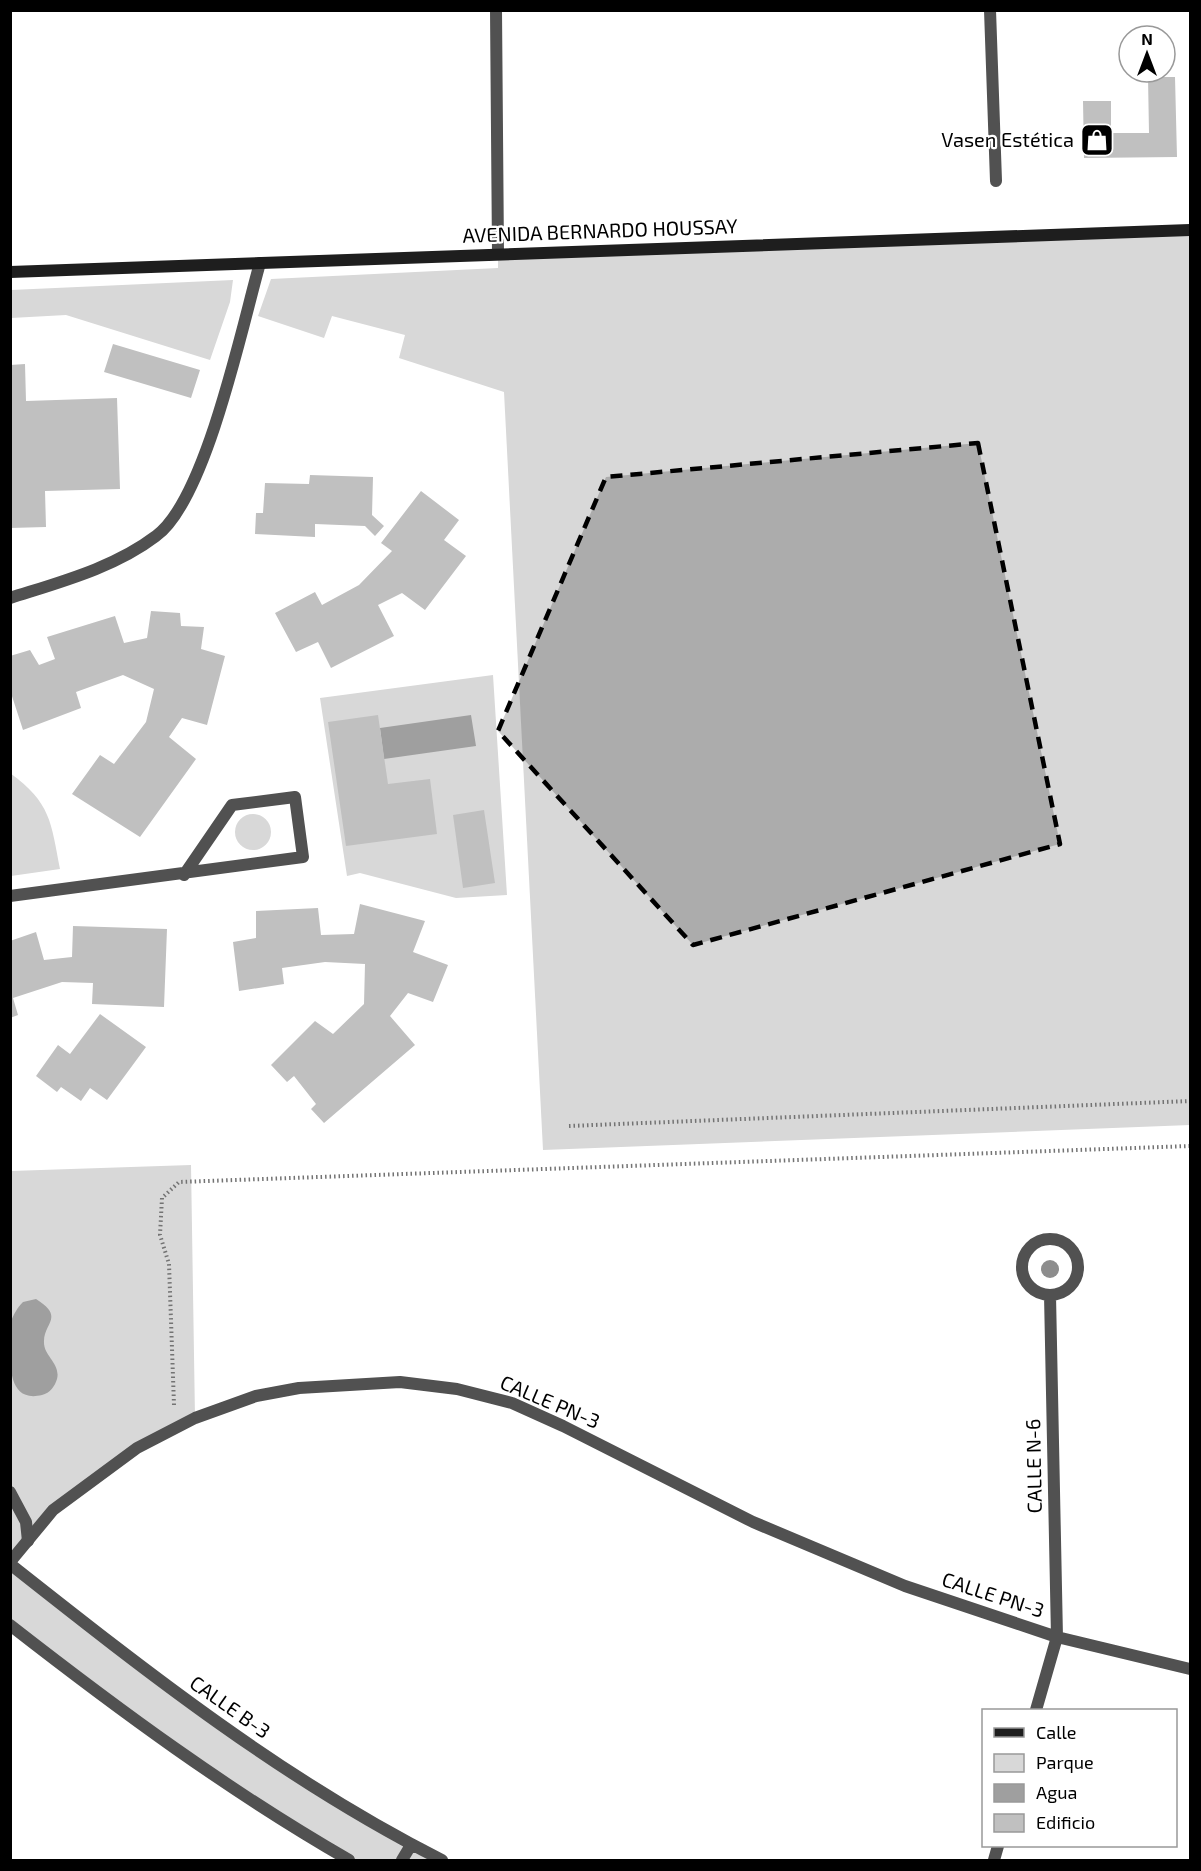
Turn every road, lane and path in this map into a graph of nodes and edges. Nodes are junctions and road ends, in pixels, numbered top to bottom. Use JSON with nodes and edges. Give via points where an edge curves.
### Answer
{"nodes":[{"id":1,"x":496,"y":10,"type":"edge"},
{"id":2,"x":990,"y":10,"type":"edge"},
{"id":3,"x":996,"y":181,"type":"dead end"},
{"id":4,"x":1191,"y":230,"type":"edge"},
{"id":5,"x":498,"y":254,"type":"junction"},
{"id":6,"x":260,"y":263,"type":"junction"},
{"id":7,"x":10,"y":272,"type":"edge"},
{"id":8,"x":10,"y":598,"type":"edge"},
{"id":9,"x":184,"y":875,"type":"junction"},
{"id":10,"x":10,"y":896,"type":"edge"},
{"id":11,"x":1191,"y":1101,"type":"edge"},
{"id":12,"x":569,"y":1126,"type":"dead end"},
{"id":13,"x":1191,"y":1146,"type":"edge"},
{"id":14,"x":1050,"y":1295,"type":"junction"},
{"id":15,"x":174,"y":1429,"type":"junction"},
{"id":16,"x":10,"y":1492,"type":"edge"},
{"id":17,"x":28,"y":1541,"type":"junction"},
{"id":18,"x":10,"y":1563,"type":"edge"},
{"id":19,"x":12,"y":1626,"type":"edge"},
{"id":20,"x":1057,"y":1637,"type":"junction"},
{"id":21,"x":1191,"y":1669,"type":"edge"},
{"id":22,"x":1036,"y":1709,"type":"edge"},
{"id":23,"x":411,"y":1845,"type":"junction"},
{"id":24,"x":349,"y":1860,"type":"edge"},
{"id":25,"x":402,"y":1860,"type":"edge"},
{"id":26,"x":442,"y":1860,"type":"edge"}],
"edges":[{"from":1,"to":5,"type":"street"},
{"from":2,"to":3,"type":"street"},
{"from":4,"to":5,"type":"main road","name":"AVENIDA BERNARDO HOUSSAY"},
{"from":5,"to":6,"type":"main road","name":"AVENIDA BERNARDO HOUSSAY"},
{"from":6,"to":7,"type":"main road","name":"AVENIDA BERNARDO HOUSSAY"},
{"from":6,"to":8,"type":"street","via":[[213,429],[182,507],[158,535],[126,556]]},
{"from":9,"to":9,"type":"street","via":[[303,857],[295,797],[232,805]]},
{"from":9,"to":10,"type":"street"},
{"from":11,"to":12,"type":"path"},
{"from":13,"to":15,"type":"path","via":[[179,1182],[162,1198],[160,1235],[169,1264]]},
{"from":14,"to":14,"type":"street","via":[[1070,1287],[1078,1267],[1069,1247],[1049,1240],[1029,1248],[1022,1268],[1030,1288]]},
{"from":14,"to":20,"type":"street","name":"CALLE N-6"},
{"from":15,"to":17,"type":"street","name":"CALLE PN-3","via":[[136,1448],[95,1477],[53,1510]]},
{"from":15,"to":20,"type":"street","name":"CALLE PN-3","via":[[256,1396],[299,1388],[400,1382],[457,1389],[512,1403],[563,1425],[753,1522],[905,1586]]},
{"from":16,"to":17,"type":"street","via":[[26,1522]]},
{"from":17,"to":18,"type":"street","name":"CALLE PN-3"},
{"from":18,"to":23,"type":"street","name":"CALLE B-3","via":[[139,1666],[229,1731],[320,1792]]},
{"from":19,"to":24,"type":"street","via":[[200,1767],[292,1828]]},
{"from":20,"to":21,"type":"street","name":"CALLE PN-3"},
{"from":20,"to":22,"type":"street","name":"CALLE N-6"},
{"from":23,"to":25,"type":"street"},
{"from":23,"to":26,"type":"street","name":"CALLE B-3"}]}
